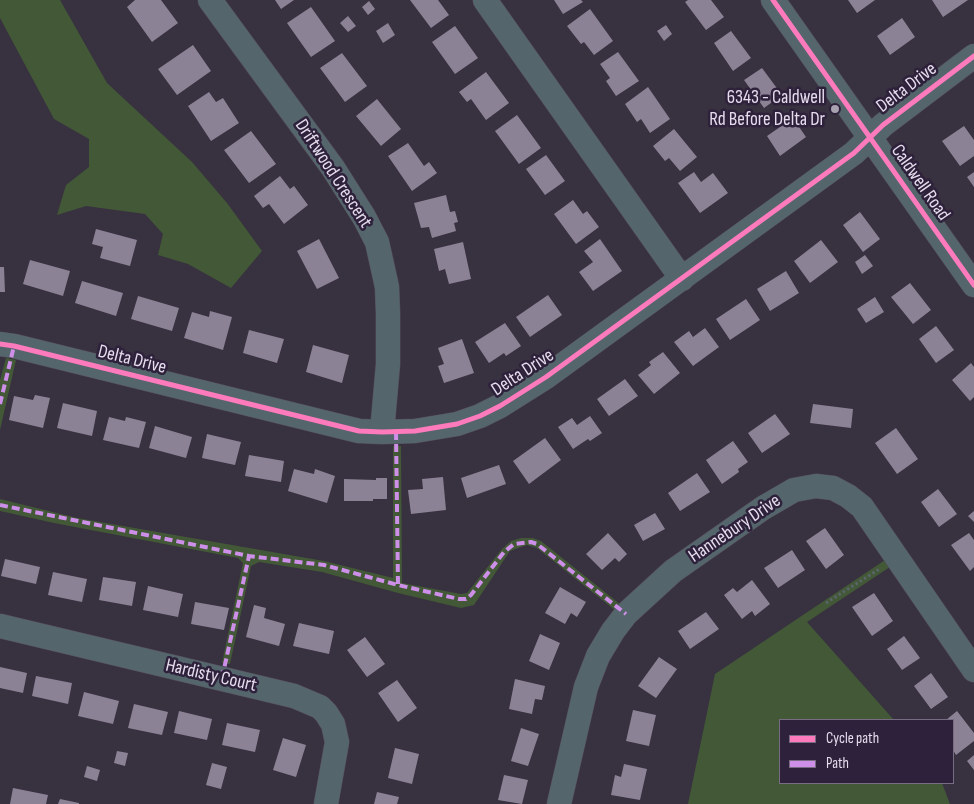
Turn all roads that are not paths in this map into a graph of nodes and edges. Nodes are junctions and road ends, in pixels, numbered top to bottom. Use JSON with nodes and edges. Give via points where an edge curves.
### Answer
{"nodes":[{"id":1,"x":210,"y":0,"type":"edge"},
{"id":2,"x":485,"y":0,"type":"edge"},
{"id":3,"x":774,"y":0,"type":"edge"},
{"id":4,"x":974,"y":56,"type":"edge"},
{"id":5,"x":870,"y":137,"type":"junction"},
{"id":6,"x":682,"y":279,"type":"junction"},
{"id":7,"x":974,"y":285,"type":"edge"},
{"id":8,"x":0,"y":344,"type":"edge"},
{"id":9,"x":382,"y":432,"type":"junction"},
{"id":10,"x":0,"y":626,"type":"edge"},
{"id":11,"x":974,"y":670,"type":"edge"},
{"id":12,"x":326,"y":804,"type":"edge"},
{"id":13,"x":559,"y":804,"type":"edge"}],
"edges":[{"from":1,"to":9,"type":"street","name":"Driftwood Crescent","via":[[333,168],[376,242],[388,314],[388,364]]},
{"from":2,"to":6,"type":"street"},
{"from":3,"to":5,"type":"street","name":"Caldwell Road"},
{"from":4,"to":5,"type":"street","name":"Delta Drive"},
{"from":5,"to":6,"type":"street","name":"Delta Drive","via":[[854,153]]},
{"from":5,"to":7,"type":"street","name":"Caldwell Road"},
{"from":6,"to":9,"type":"street","name":"Delta Drive","via":[[546,377],[500,406],[457,424]]},
{"from":8,"to":9,"type":"street","name":"Delta Drive","via":[[359,431]]},
{"from":10,"to":12,"type":"street","name":"Hardisty Court","via":[[294,696],[320,707],[333,724],[337,742]]},
{"from":11,"to":13,"type":"street","name":"Hannebury Drive","via":[[862,507],[833,488],[816,486],[794,490],[673,571],[626,614],[613,631],[598,656],[586,687]]}]}
